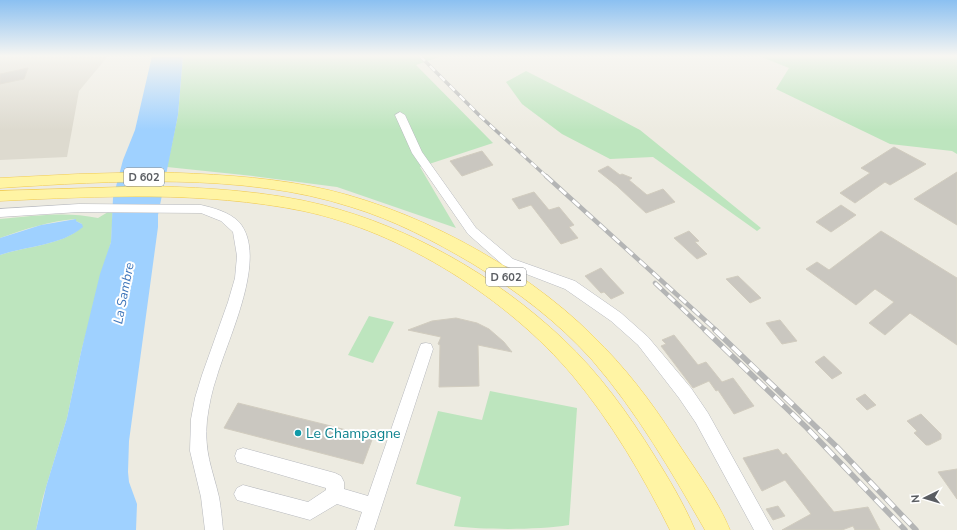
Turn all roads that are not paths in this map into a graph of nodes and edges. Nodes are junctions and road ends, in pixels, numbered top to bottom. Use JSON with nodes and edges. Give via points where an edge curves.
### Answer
{"nodes":[{"id":1,"x":400,"y":115,"type":"dead end"},
{"id":2,"x":0,"y":183,"type":"edge"},
{"id":3,"x":92,"y":185,"type":"junction"},
{"id":4,"x":190,"y":185,"type":"junction"},
{"id":5,"x":0,"y":196,"type":"edge"},
{"id":6,"x":0,"y":213,"type":"edge"},
{"id":7,"x":426,"y":349,"type":"dead end"},
{"id":8,"x":243,"y":456,"type":"dead end"},
{"id":9,"x":243,"y":494,"type":"dead end"},
{"id":10,"x":335,"y":495,"type":"junction"},
{"id":11,"x":373,"y":506,"type":"junction"},
{"id":12,"x":214,"y":530,"type":"edge"},
{"id":13,"x":365,"y":530,"type":"edge"},
{"id":14,"x":683,"y":530,"type":"edge"},
{"id":15,"x":718,"y":530,"type":"edge"},
{"id":16,"x":764,"y":530,"type":"edge"}],
"edges":[{"from":1,"to":16,"type":"street","via":[[417,153],[472,231],[508,262],[570,285],[616,317],[643,341],[702,418]]},
{"from":2,"to":3,"type":"main road","number":"D 602"},
{"from":3,"to":4,"type":"main road","number":"D 602"},
{"from":3,"to":5,"type":"main road","number":"D 602"},
{"from":4,"to":14,"type":"main road","number":"D 602","via":[[278,201],[359,221],[421,248],[480,284],[535,325],[593,387],[640,454]]},
{"from":4,"to":15,"type":"main road","number":"D 602","via":[[246,182],[310,191],[358,204],[379,210],[421,229],[498,271],[552,311],[599,354],[657,429]]},
{"from":6,"to":12,"type":"street","via":[[79,208],[201,209],[214,211],[234,225],[241,237],[244,260],[232,310],[205,385],[199,420],[199,455],[210,498]]},
{"from":7,"to":11,"type":"street"},
{"from":8,"to":10,"type":"street","via":[[335,482]]},
{"from":9,"to":10,"type":"street","via":[[310,511]]},
{"from":10,"to":11,"type":"street"},
{"from":11,"to":13,"type":"street"}]}
